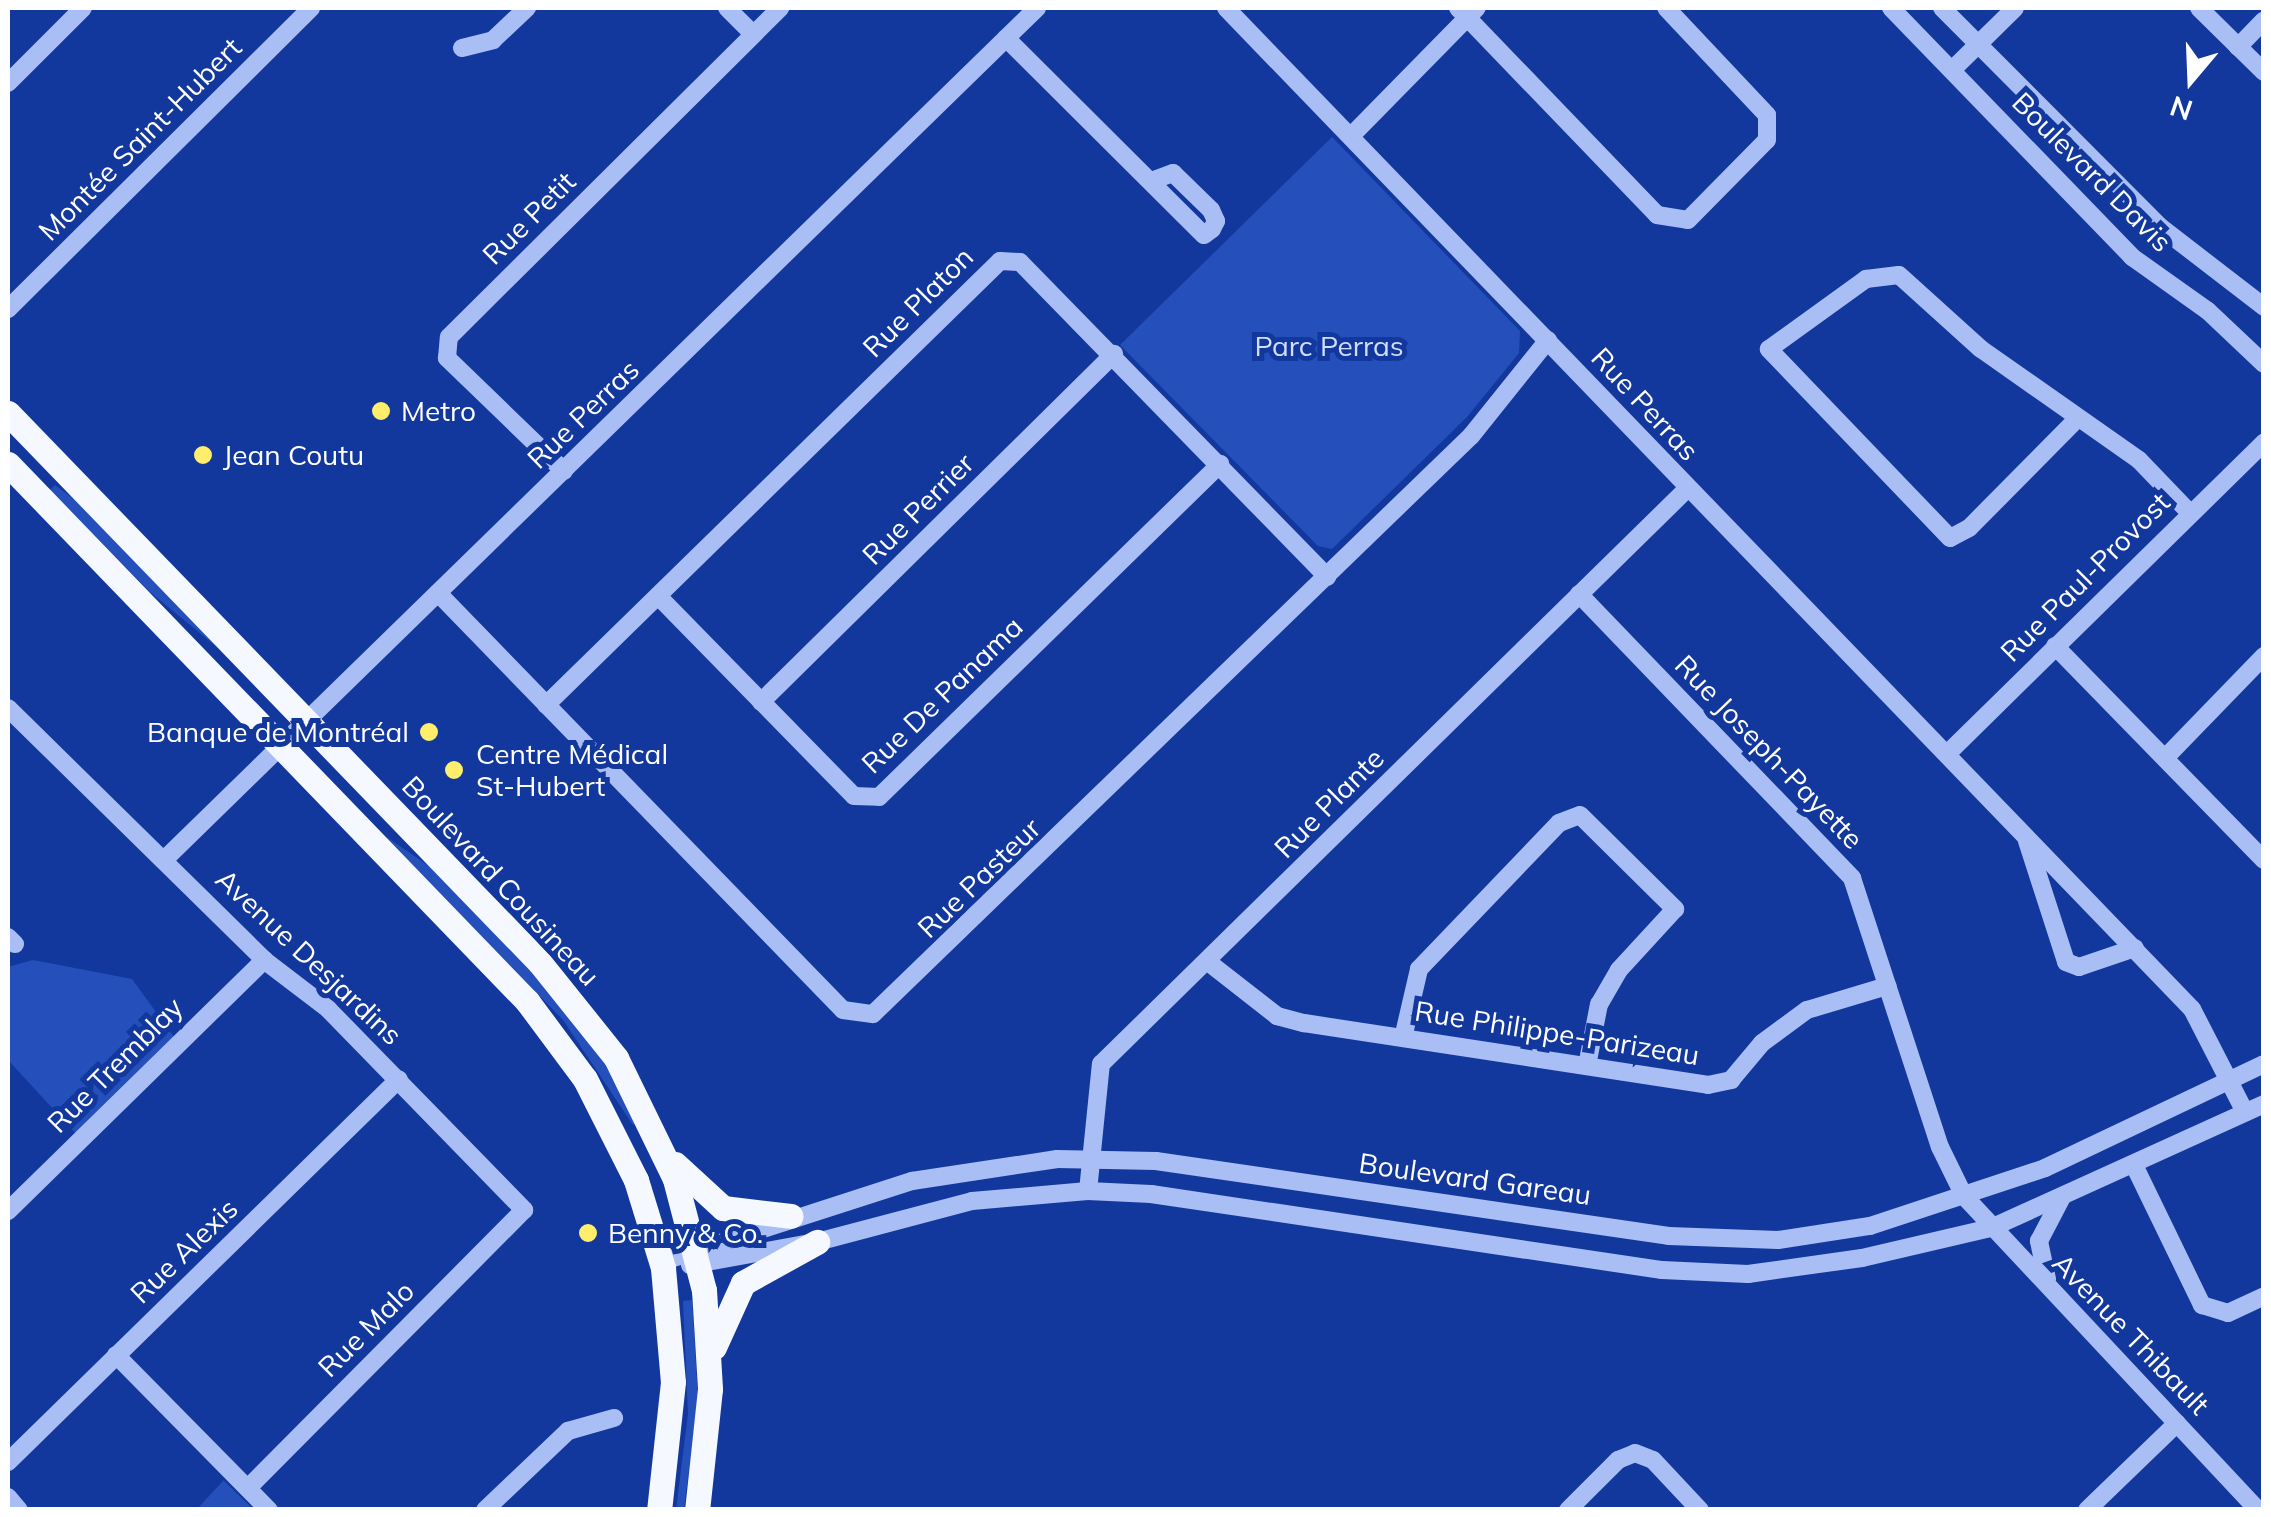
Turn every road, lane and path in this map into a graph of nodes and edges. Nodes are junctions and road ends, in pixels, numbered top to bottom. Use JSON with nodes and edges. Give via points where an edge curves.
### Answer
{"nodes":[{"id":1,"x":84,"y":8,"type":"edge"},
{"id":2,"x":311,"y":8,"type":"edge"},
{"id":3,"x":528,"y":8,"type":"edge"},
{"id":4,"x":728,"y":8,"type":"edge"},
{"id":5,"x":780,"y":8,"type":"edge"},
{"id":6,"x":1037,"y":8,"type":"edge"},
{"id":7,"x":1226,"y":8,"type":"edge"},
{"id":8,"x":1666,"y":8,"type":"edge"},
{"id":9,"x":1890,"y":8,"type":"edge"},
{"id":10,"x":1942,"y":8,"type":"edge"},
{"id":11,"x":2014,"y":8,"type":"edge"},
{"id":12,"x":2199,"y":8,"type":"edge"},
{"id":13,"x":1467,"y":11,"type":"edge"},
{"id":14,"x":2264,"y":20,"type":"edge"},
{"id":15,"x":753,"y":34,"type":"junction"},
{"id":16,"x":1006,"y":38,"type":"junction"},
{"id":17,"x":1977,"y":43,"type":"junction"},
{"id":18,"x":2238,"y":47,"type":"junction"},
{"id":19,"x":462,"y":48,"type":"dead end"},
{"id":20,"x":1952,"y":70,"type":"junction"},
{"id":21,"x":2264,"y":72,"type":"edge"},
{"id":22,"x":8,"y":83,"type":"edge"},
{"id":23,"x":1352,"y":135,"type":"junction"},
{"id":24,"x":1152,"y":181,"type":"dead end"},
{"id":25,"x":2264,"y":308,"type":"edge"},
{"id":26,"x":8,"y":309,"type":"edge"},
{"id":27,"x":1548,"y":340,"type":"junction"},
{"id":28,"x":1114,"y":354,"type":"junction"},
{"id":29,"x":2264,"y":364,"type":"edge"},
{"id":30,"x":8,"y":413,"type":"edge"},
{"id":31,"x":2077,"y":419,"type":"junction"},
{"id":32,"x":2264,"y":442,"type":"edge"},
{"id":33,"x":8,"y":464,"type":"edge"},
{"id":34,"x":1220,"y":464,"type":"junction"},
{"id":35,"x":564,"y":471,"type":"junction"},
{"id":36,"x":1686,"y":490,"type":"junction"},
{"id":37,"x":2189,"y":512,"type":"junction"},
{"id":38,"x":1328,"y":577,"type":"junction"},
{"id":39,"x":438,"y":593,"type":"junction"},
{"id":40,"x":1579,"y":594,"type":"junction"},
{"id":41,"x":658,"y":596,"type":"junction"},
{"id":42,"x":2054,"y":646,"type":"junction"},
{"id":43,"x":2264,"y":656,"type":"edge"},
{"id":44,"x":760,"y":702,"type":"junction"},
{"id":45,"x":546,"y":705,"type":"junction"},
{"id":46,"x":12,"y":721,"type":"edge"},
{"id":47,"x":308,"y":722,"type":"junction"},
{"id":48,"x":280,"y":746,"type":"junction"},
{"id":49,"x":1947,"y":754,"type":"junction"},
{"id":50,"x":2166,"y":757,"type":"junction"},
{"id":51,"x":2026,"y":836,"type":"junction"},
{"id":52,"x":166,"y":858,"type":"junction"},
{"id":53,"x":2264,"y":860,"type":"edge"},
{"id":54,"x":2136,"y":948,"type":"junction"},
{"id":55,"x":264,"y":960,"type":"junction"},
{"id":56,"x":1208,"y":962,"type":"junction"},
{"id":57,"x":1887,"y":986,"type":"junction"},
{"id":58,"x":1403,"y":1038,"type":"junction"},
{"id":59,"x":2264,"y":1064,"type":"edge"},
{"id":60,"x":1587,"y":1066,"type":"junction"},
{"id":61,"x":398,"y":1080,"type":"junction"},
{"id":62,"x":2230,"y":1081,"type":"junction"},
{"id":63,"x":2264,"y":1104,"type":"edge"},
{"id":64,"x":2245,"y":1112,"type":"junction"},
{"id":65,"x":665,"y":1153,"type":"junction"},
{"id":66,"x":1090,"y":1159,"type":"junction"},
{"id":67,"x":2134,"y":1165,"type":"junction"},
{"id":68,"x":1088,"y":1191,"type":"junction"},
{"id":69,"x":1964,"y":1196,"type":"junction"},
{"id":70,"x":2062,"y":1198,"type":"junction"},
{"id":71,"x":11,"y":1199,"type":"edge"},
{"id":72,"x":524,"y":1210,"type":"joint"},
{"id":73,"x":791,"y":1216,"type":"junction"},
{"id":74,"x":1990,"y":1228,"type":"junction"},
{"id":75,"x":818,"y":1242,"type":"junction"},
{"id":76,"x":697,"y":1256,"type":"junction"},
{"id":77,"x":662,"y":1265,"type":"junction"},
{"id":78,"x":2058,"y":1296,"type":"junction"},
{"id":79,"x":2264,"y":1296,"type":"edge"},
{"id":80,"x":116,"y":1355,"type":"junction"},
{"id":81,"x":710,"y":1356,"type":"junction"},
{"id":82,"x":614,"y":1418,"type":"dead end"},
{"id":83,"x":2177,"y":1423,"type":"junction"},
{"id":84,"x":8,"y":1462,"type":"edge"},
{"id":85,"x":248,"y":1488,"type":"junction"},
{"id":86,"x":8,"y":1497,"type":"edge"},
{"id":87,"x":18,"y":1510,"type":"edge"},
{"id":88,"x":269,"y":1510,"type":"edge"},
{"id":89,"x":485,"y":1510,"type":"edge"},
{"id":90,"x":660,"y":1510,"type":"edge"},
{"id":91,"x":696,"y":1510,"type":"edge"},
{"id":92,"x":1568,"y":1510,"type":"edge"},
{"id":93,"x":1700,"y":1510,"type":"edge"},
{"id":94,"x":2087,"y":1510,"type":"edge"},
{"id":95,"x":2258,"y":1510,"type":"edge"}],
"edges":[{"from":1,"to":22,"type":"street"},
{"from":2,"to":26,"type":"street","name":"Montée Saint-Hubert"},
{"from":3,"to":19,"type":"street","via":[[493,40]]},
{"from":4,"to":15,"type":"street"},
{"from":5,"to":15,"type":"street","name":"Rue Petit"},
{"from":6,"to":16,"type":"street","name":"Rue Perras"},
{"from":7,"to":23,"type":"street","name":"Rue Perras"},
{"from":8,"to":13,"type":"street","via":[[1768,116],[1767,140],[1688,220],[1657,215]]},
{"from":9,"to":20,"type":"street","name":"Boulevard Davis"},
{"from":10,"to":17,"type":"street","name":"Boulevard Davis"},
{"from":11,"to":17,"type":"street"},
{"from":12,"to":18,"type":"street"},
{"from":13,"to":23,"type":"street"},
{"from":14,"to":18,"type":"street"},
{"from":15,"to":35,"type":"street","name":"Rue Petit","via":[[449,337],[447,358]]},
{"from":16,"to":24,"type":"street"},
{"from":16,"to":35,"type":"street","name":"Rue Perras"},
{"from":17,"to":20,"type":"street"},
{"from":17,"to":25,"type":"street","name":"Boulevard Davis","via":[[2159,226]]},
{"from":18,"to":21,"type":"street"},
{"from":20,"to":29,"type":"street","name":"Boulevard Davis","via":[[2132,256],[2208,311]]},
{"from":23,"to":27,"type":"street","name":"Rue Perras"},
{"from":27,"to":36,"type":"street","name":"Rue Perras"},
{"from":27,"to":38,"type":"street","name":"Rue Pasteur","via":[[1471,436]]},
{"from":28,"to":34,"type":"street","name":"Rue Platon"},
{"from":28,"to":41,"type":"street","name":"Rue Platon","via":[[1020,262],[1000,260]]},
{"from":28,"to":44,"type":"street","name":"Rue Perrier"},
{"from":30,"to":47,"type":"main road","name":"Boulevard Cousineau"},
{"from":31,"to":31,"type":"street","via":[[1980,349],[1898,275],[1866,279],[1769,349],[1950,538],[1969,528]]},
{"from":31,"to":37,"type":"street","via":[[2139,460]]},
{"from":32,"to":37,"type":"street","name":"Rue Paul-Provost"},
{"from":33,"to":48,"type":"main road"},
{"from":34,"to":38,"type":"street","name":"Rue Platon"},
{"from":34,"to":44,"type":"street","name":"Rue De Panama","via":[[879,797],[854,796]]},
{"from":35,"to":39,"type":"street","name":"Rue Perras"},
{"from":36,"to":40,"type":"street","name":"Rue Plante"},
{"from":36,"to":49,"type":"street","name":"Rue Perras"},
{"from":37,"to":42,"type":"street","name":"Rue Paul-Provost"},
{"from":38,"to":45,"type":"street","name":"Rue Pasteur","via":[[873,1014],[843,1010]]},
{"from":39,"to":45,"type":"street","name":"Rue Pasteur"},
{"from":39,"to":47,"type":"street","name":"Rue Perras"},
{"from":40,"to":56,"type":"street","name":"Rue Plante"},
{"from":40,"to":57,"type":"street","name":"Rue Joseph-Payette","via":[[1852,878]]},
{"from":41,"to":44,"type":"street","name":"Rue De Panama"},
{"from":41,"to":45,"type":"street","name":"Rue Platon"},
{"from":42,"to":49,"type":"street","name":"Rue Paul-Provost"},
{"from":42,"to":50,"type":"street"},
{"from":43,"to":50,"type":"street"},
{"from":46,"to":52,"type":"street","name":"Avenue Desjardins"},
{"from":47,"to":48,"type":"street","name":"Rue Perras"},
{"from":47,"to":65,"type":"main road","name":"Boulevard Cousineau","via":[[575,1001],[616,1058]]},
{"from":48,"to":52,"type":"street","name":"Rue Perras"},
{"from":48,"to":77,"type":"main road","via":[[564,1046],[618,1138]]},
{"from":49,"to":51,"type":"street","name":"Rue Perras"},
{"from":50,"to":53,"type":"street"},
{"from":51,"to":54,"type":"street","name":"Rue Perras"},
{"from":51,"to":54,"type":"street","name":"Rue Perras","via":[[2066,962],[2078,967]]},
{"from":52,"to":55,"type":"street","name":"Avenue Desjardins"},
{"from":54,"to":62,"type":"street","name":"Rue Perras","via":[[2192,1009]]},
{"from":55,"to":61,"type":"street","name":"Avenue Desjardins","via":[[328,1009]]},
{"from":55,"to":71,"type":"street","name":"Rue Tremblay"},
{"from":56,"to":58,"type":"street","name":"Rue Philippe-Parizeau","via":[[1277,1016]]},
{"from":56,"to":66,"type":"street","name":"Rue Plante","via":[[1101,1064]]},
{"from":57,"to":60,"type":"street","name":"Rue Philippe-Parizeau","via":[[1808,1010],[1762,1044],[1732,1080],[1708,1084]]},
{"from":57,"to":69,"type":"street","name":"Rue Joseph-Payette","via":[[1940,1147]]},
{"from":58,"to":60,"type":"street","name":"Rue Philippe-Parizeau"},
{"from":58,"to":60,"type":"street","via":[[1419,969],[1560,824],[1580,815],[1676,909],[1619,970],[1598,1004]]},
{"from":59,"to":62,"type":"street","name":"Boulevard Gareau"},
{"from":61,"to":72,"type":"street","name":"Avenue Desjardins"},
{"from":61,"to":80,"type":"street","name":"Rue Alexis"},
{"from":62,"to":64,"type":"street","name":"Rue Perras"},
{"from":62,"to":69,"type":"street","name":"Boulevard Gareau","via":[[2045,1168]]},
{"from":63,"to":64,"type":"street","name":"Boulevard Gareau"},
{"from":64,"to":67,"type":"street","name":"Boulevard Gareau"},
{"from":65,"to":73,"type":"main road","via":[[722,1208]]},
{"from":65,"to":76,"type":"main road","name":"Boulevard Cousineau"},
{"from":66,"to":68,"type":"street","name":"Rue Plante"},
{"from":66,"to":69,"type":"street","name":"Boulevard Gareau","via":[[1196,1166],[1718,1240],[1778,1240],[1870,1226]]},
{"from":66,"to":73,"type":"street","name":"Boulevard Gareau","via":[[972,1168]]},
{"from":67,"to":70,"type":"street","name":"Boulevard Gareau"},
{"from":67,"to":79,"type":"street","via":[[2202,1305],[2228,1314]]},
{"from":68,"to":74,"type":"street","name":"Boulevard Gareau","via":[[1151,1194],[1662,1270],[1748,1274],[1862,1258]]},
{"from":68,"to":75,"type":"street","name":"Boulevard Gareau","via":[[972,1202]]},
{"from":69,"to":74,"type":"street","name":"Avenue Thibault"},
{"from":70,"to":74,"type":"street","name":"Boulevard Gareau"},
{"from":70,"to":78,"type":"street","via":[[2042,1231],[2038,1257]]},
{"from":72,"to":85,"type":"street","name":"Rue Malo"},
{"from":73,"to":76,"type":"street","name":"Boulevard Gareau"},
{"from":74,"to":78,"type":"street","name":"Avenue Thibault"},
{"from":75,"to":76,"type":"street","name":"Boulevard Gareau"},
{"from":75,"to":81,"type":"main road","via":[[738,1289]]},
{"from":76,"to":77,"type":"street","name":"Boulevard Gareau"},
{"from":76,"to":81,"type":"main road","name":"Boulevard Cousineau"},
{"from":77,"to":90,"type":"main road","via":[[673,1382]]},
{"from":78,"to":83,"type":"street","name":"Avenue Thibault"},
{"from":80,"to":84,"type":"street","name":"Rue Alexis"},
{"from":80,"to":85,"type":"street"},
{"from":81,"to":91,"type":"main road","name":"Boulevard Cousineau"},
{"from":82,"to":89,"type":"street","via":[[568,1430]]},
{"from":83,"to":94,"type":"street"},
{"from":83,"to":95,"type":"street","name":"Avenue Thibault"},
{"from":85,"to":88,"type":"street"},
{"from":86,"to":87,"type":"street"},
{"from":92,"to":93,"type":"street","via":[[1618,1460],[1635,1453],[1652,1460]]}]}
